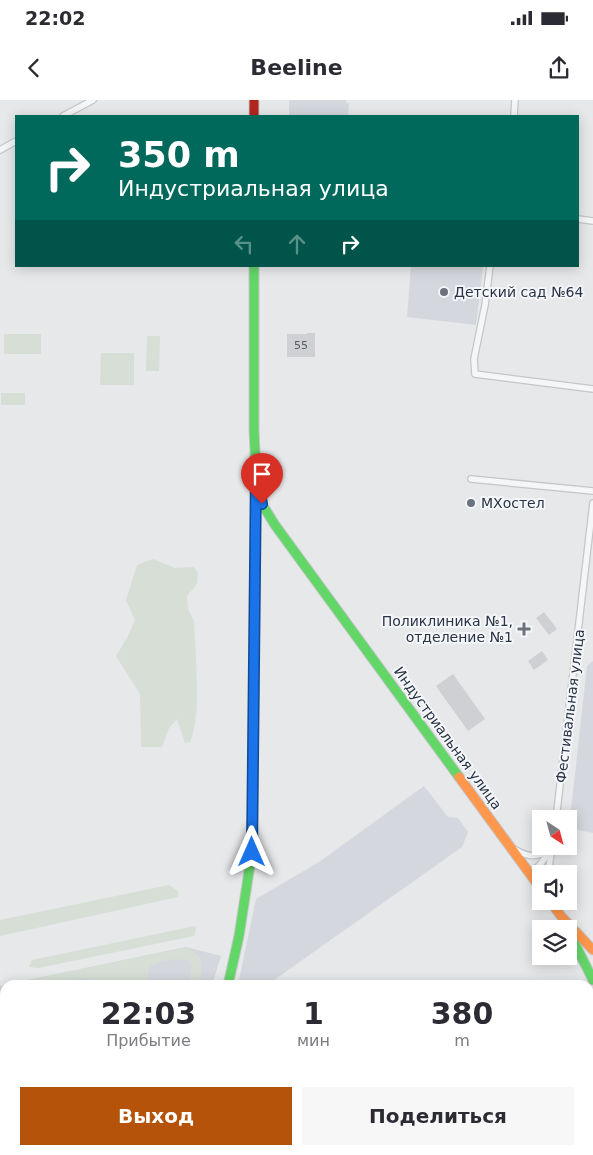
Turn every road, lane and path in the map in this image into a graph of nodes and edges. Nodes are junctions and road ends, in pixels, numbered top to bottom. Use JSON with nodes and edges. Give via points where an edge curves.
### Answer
{"nodes":[{"id":1,"x":93,"y":100,"type":"edge"},
{"id":2,"x":254,"y":100,"type":"edge"},
{"id":3,"x":515,"y":100,"type":"edge"},
{"id":4,"x":65,"y":115,"type":"edge"},
{"id":5,"x":254,"y":115,"type":"edge"},
{"id":6,"x":514,"y":115,"type":"edge"},
{"id":7,"x":15,"y":142,"type":"edge"},
{"id":8,"x":0,"y":150,"type":"edge"},
{"id":9,"x":579,"y":219,"type":"edge"},
{"id":10,"x":593,"y":221,"type":"edge"},
{"id":11,"x":254,"y":267,"type":"edge"},
{"id":12,"x":490,"y":267,"type":"edge"},
{"id":13,"x":593,"y":390,"type":"edge"},
{"id":14,"x":256,"y":473,"type":"junction"},
{"id":15,"x":471,"y":479,"type":"dead end"},
{"id":16,"x":593,"y":491,"type":"edge"},
{"id":17,"x":593,"y":503,"type":"edge"},
{"id":18,"x":557,"y":810,"type":"edge"},
{"id":19,"x":510,"y":846,"type":"junction"},
{"id":20,"x":535,"y":855,"type":"edge"},
{"id":21,"x":547,"y":855,"type":"edge"},
{"id":22,"x":529,"y":872,"type":"junction"},
{"id":23,"x":532,"y":876,"type":"edge"},
{"id":24,"x":557,"y":910,"type":"edge"},
{"id":25,"x":561,"y":916,"type":"junction"},
{"id":26,"x":563,"y":920,"type":"edge"},
{"id":27,"x":577,"y":948,"type":"edge"},
{"id":28,"x":593,"y":950,"type":"edge"},
{"id":29,"x":229,"y":980,"type":"edge"},
{"id":30,"x":593,"y":980,"type":"edge"}],
"edges":[{"from":1,"to":4,"type":"street"},
{"from":2,"to":5,"type":"main road"},
{"from":3,"to":6,"type":"street"},
{"from":7,"to":8,"type":"street"},
{"from":9,"to":10,"type":"street"},
{"from":11,"to":14,"type":"main road","name":"Индустриальная улица"},
{"from":12,"to":13,"type":"street","via":[[474,359],[475,374]]},
{"from":14,"to":19,"type":"main road","name":"Индустриальная улица","via":[[262,504],[275,525]]},
{"from":14,"to":29,"type":"main road","via":[[252,852],[245,906]]},
{"from":15,"to":16,"type":"street"},
{"from":17,"to":18,"type":"street","name":"Фестивальная улица"},
{"from":19,"to":20,"type":"street","via":[[529,856]]},
{"from":19,"to":22,"type":"main road","name":"Индустриальная улица"},
{"from":21,"to":22,"type":"street","via":[[539,866]]},
{"from":22,"to":23,"type":"main road","name":"Индустриальная улица"},
{"from":24,"to":25,"type":"main road"},
{"from":25,"to":26,"type":"main road"},
{"from":25,"to":28,"type":"main road"},
{"from":27,"to":30,"type":"main road"}]}
